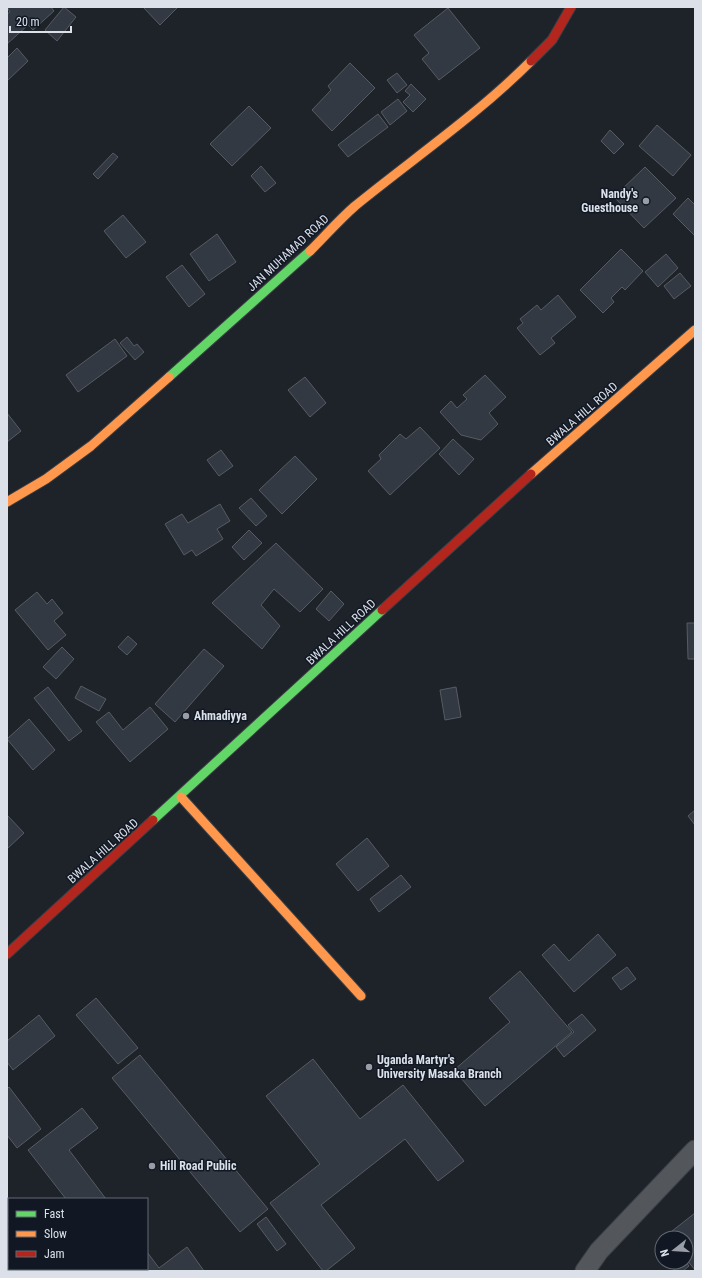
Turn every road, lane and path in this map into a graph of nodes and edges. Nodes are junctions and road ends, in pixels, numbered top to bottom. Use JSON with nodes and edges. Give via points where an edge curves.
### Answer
{"nodes":[{"id":1,"x":571,"y":7,"type":"edge"},
{"id":2,"x":695,"y":330,"type":"edge"},
{"id":3,"x":7,"y":502,"type":"edge"},
{"id":4,"x":181,"y":797,"type":"junction"},
{"id":5,"x":9,"y":948,"type":"edge"},
{"id":6,"x":361,"y":996,"type":"dead end"},
{"id":7,"x":695,"y":1150,"type":"edge"},
{"id":8,"x":585,"y":1271,"type":"edge"}],
"edges":[{"from":1,"to":3,"type":"street","name":"JAN MUHAMAD ROAD","via":[[552,40],[512,80],[354,207],[296,265],[91,446],[46,479]]},
{"from":2,"to":4,"type":"street","name":"BWALA HILL ROAD","via":[[491,510]]},
{"from":4,"to":5,"type":"street","name":"BWALA HILL ROAD"},
{"from":4,"to":6,"type":"street"},
{"from":7,"to":8,"type":"street","via":[[599,1251]]}]}
